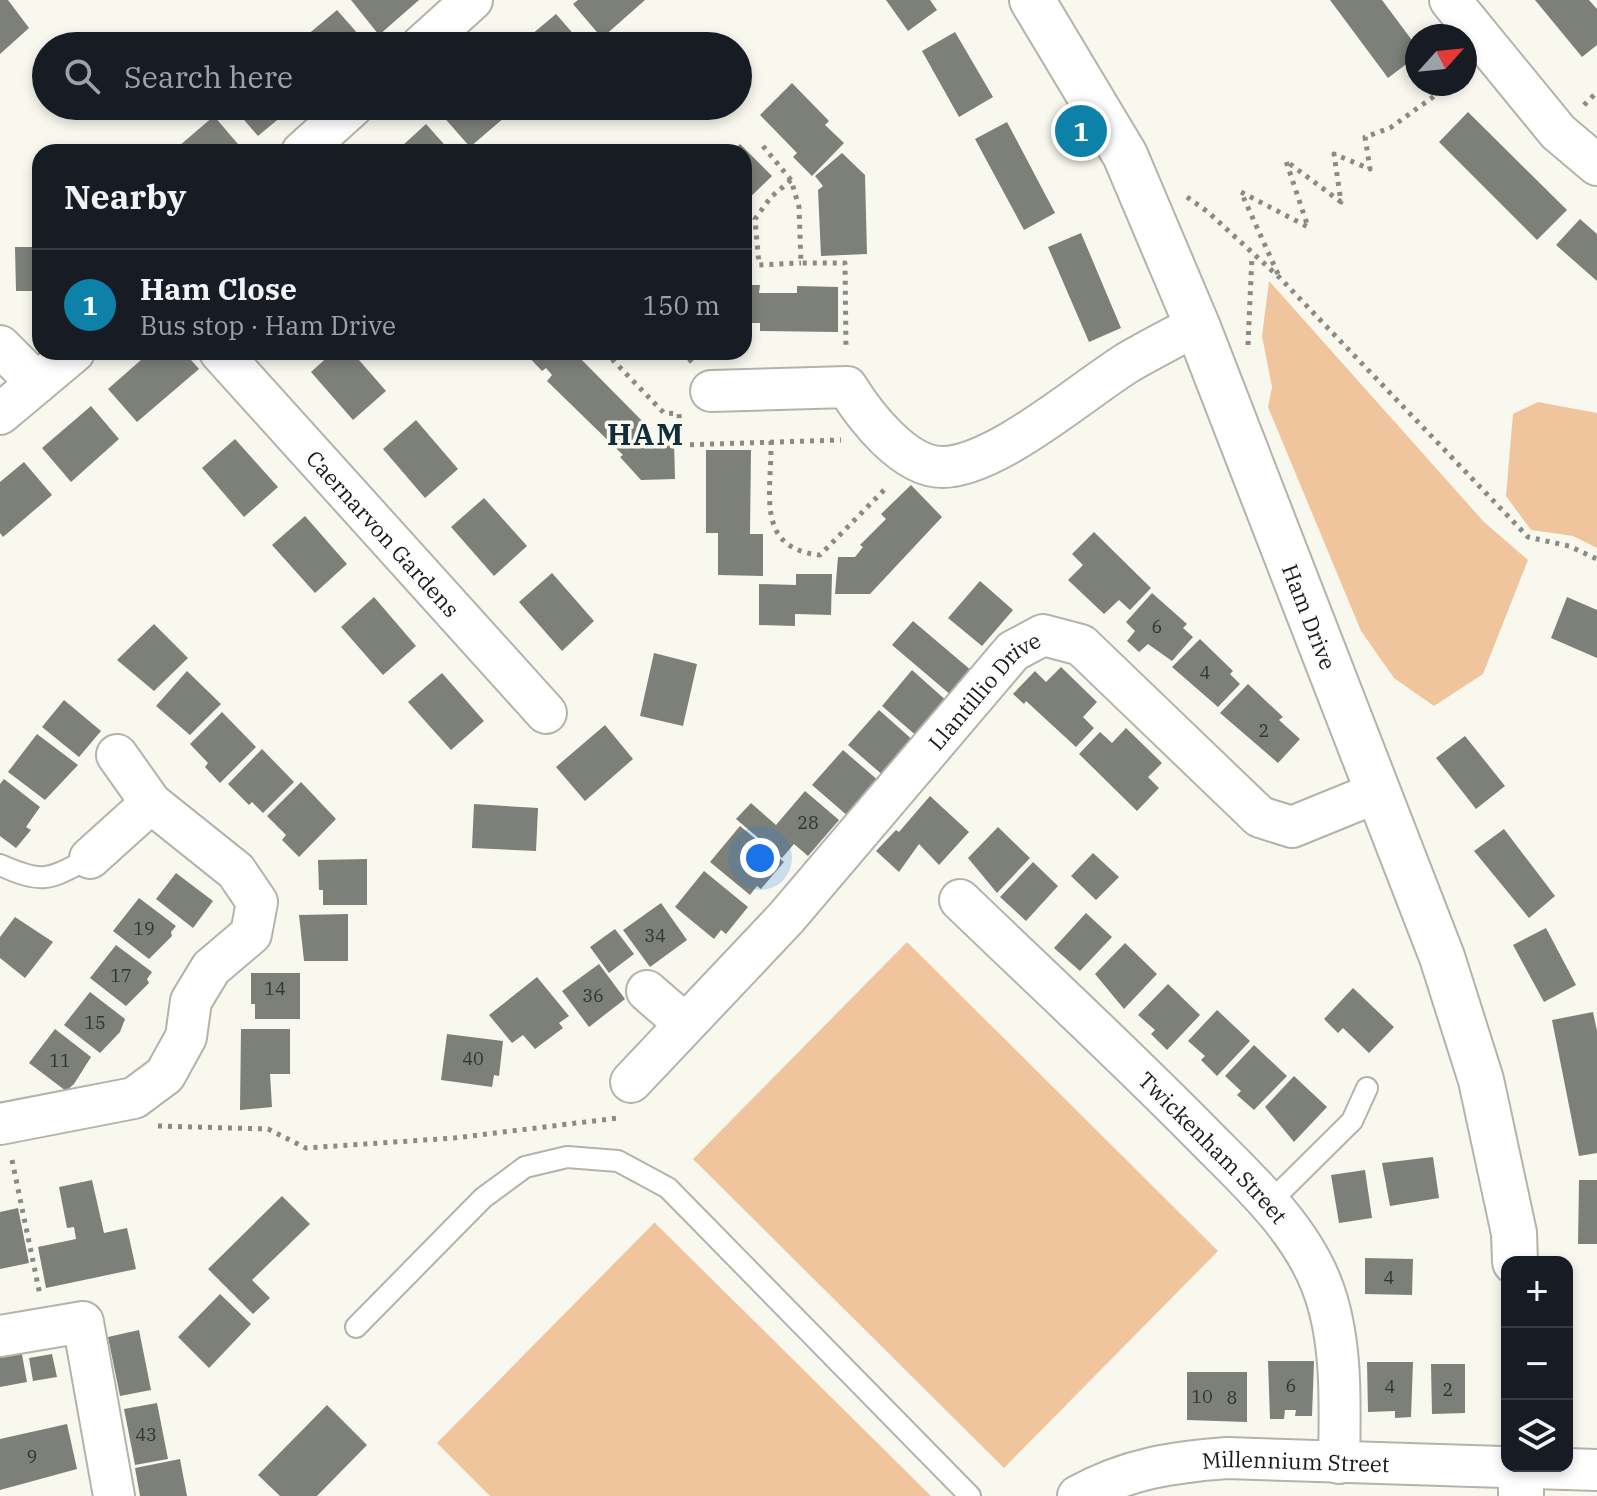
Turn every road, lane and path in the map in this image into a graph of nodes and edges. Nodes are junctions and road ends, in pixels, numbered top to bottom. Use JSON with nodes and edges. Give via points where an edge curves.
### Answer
{"nodes":[{"id":1,"x":472,"y":0,"type":"edge"},
{"id":2,"x":1032,"y":0,"type":"edge"},
{"id":3,"x":1450,"y":0,"type":"edge"},
{"id":4,"x":437,"y":32,"type":"edge"},
{"id":5,"x":1434,"y":96,"type":"edge"},
{"id":6,"x":337,"y":120,"type":"edge"},
{"id":7,"x":311,"y":144,"type":"edge"},
{"id":8,"x":763,"y":146,"type":"dead end"},
{"id":9,"x":1597,"y":165,"type":"edge"},
{"id":10,"x":791,"y":180,"type":"junction"},
{"id":11,"x":1184,"y":196,"type":"dead end"},
{"id":12,"x":801,"y":263,"type":"junction"},
{"id":13,"x":1280,"y":278,"type":"junction"},
{"id":14,"x":1197,"y":325,"type":"junction"},
{"id":15,"x":0,"y":346,"type":"edge"},
{"id":16,"x":64,"y":360,"type":"edge"},
{"id":17,"x":227,"y":360,"type":"edge"},
{"id":18,"x":613,"y":360,"type":"edge"},
{"id":19,"x":37,"y":383,"type":"junction"},
{"id":20,"x":847,"y":387,"type":"junction"},
{"id":21,"x":711,"y":391,"type":"dead end"},
{"id":22,"x":0,"y":414,"type":"edge"},
{"id":23,"x":881,"y":433,"type":"junction"},
{"id":24,"x":771,"y":441,"type":"junction"},
{"id":25,"x":918,"y":458,"type":"junction"},
{"id":26,"x":1597,"y":559,"type":"edge"},
{"id":27,"x":546,"y":713,"type":"dead end"},
{"id":28,"x":117,"y":755,"type":"dead end"},
{"id":29,"x":1378,"y":792,"type":"junction"},
{"id":30,"x":151,"y":803,"type":"junction"},
{"id":31,"x":90,"y":858,"type":"joint"},
{"id":32,"x":0,"y":865,"type":"edge"},
{"id":33,"x":960,"y":900,"type":"dead end"},
{"id":34,"x":647,"y":991,"type":"dead end"},
{"id":35,"x":685,"y":1024,"type":"junction"},
{"id":36,"x":631,"y":1082,"type":"joint"},
{"id":37,"x":1367,"y":1088,"type":"dead end"},
{"id":38,"x":134,"y":1098,"type":"junction"},
{"id":39,"x":2,"y":1124,"type":"edge"},
{"id":40,"x":1269,"y":1203,"type":"junction"},
{"id":41,"x":1515,"y":1256,"type":"edge"},
{"id":42,"x":47,"y":1327,"type":"junction"},
{"id":43,"x":356,"y":1327,"type":"dead end"},
{"id":44,"x":0,"y":1336,"type":"edge"},
{"id":45,"x":1339,"y":1463,"type":"junction"},
{"id":46,"x":1597,"y":1470,"type":"edge"},
{"id":47,"x":1521,"y":1477,"type":"edge"},
{"id":48,"x":114,"y":1496,"type":"edge"},
{"id":49,"x":970,"y":1496,"type":"edge"},
{"id":50,"x":1078,"y":1496,"type":"edge"}],
"edges":[{"from":1,"to":4,"type":"street"},
{"from":2,"to":14,"type":"street","name":"Ham Drive","via":[[1125,155]]},
{"from":3,"to":9,"type":"street","via":[[1558,132]]},
{"from":5,"to":13,"type":"path","via":[[1390,128],[1365,137],[1370,169],[1334,154],[1341,202],[1286,161],[1308,227],[1241,192]]},
{"from":6,"to":7,"type":"street"},
{"from":8,"to":10,"type":"path"},
{"from":10,"to":12,"type":"path","via":[[799,207]]},
{"from":10,"to":12,"type":"path","via":[[755,219],[759,265]]},
{"from":11,"to":13,"type":"path"},
{"from":12,"to":20,"type":"path","via":[[845,263]]},
{"from":13,"to":26,"type":"path","via":[[1528,537]]},
{"from":14,"to":25,"type":"street","via":[[1128,363],[987,455],[941,467]]},
{"from":14,"to":29,"type":"street","name":"Ham Drive"},
{"from":15,"to":19,"type":"street"},
{"from":16,"to":19,"type":"street"},
{"from":17,"to":27,"type":"street","name":"Caernarvon Gardens"},
{"from":18,"to":24,"type":"path","via":[[664,413],[679,414],[681,445]]},
{"from":19,"to":22,"type":"street"},
{"from":20,"to":21,"type":"street"},
{"from":20,"to":23,"type":"street"},
{"from":23,"to":24,"type":"path","via":[[852,440]]},
{"from":23,"to":25,"type":"street"},
{"from":24,"to":25,"type":"path","via":[[773,530],[799,553],[820,555]]},
{"from":28,"to":30,"type":"street"},
{"from":29,"to":35,"type":"street","name":"Llantillio Drive","via":[[1292,827],[1260,817],[1081,645],[1043,635],[1013,651],[786,918]]},
{"from":29,"to":41,"type":"street","name":"Ham Drive","via":[[1442,957],[1481,1080]]},
{"from":30,"to":31,"type":"street"},
{"from":30,"to":38,"type":"street","via":[[236,871],[257,902],[251,934],[211,968],[191,1001],[186,1037],[165,1075]]},
{"from":31,"to":32,"type":"lane","via":[[50,879],[26,877]]},
{"from":33,"to":40,"type":"street","name":"Twickenham Street"},
{"from":34,"to":35,"type":"street"},
{"from":35,"to":36,"type":"street","name":"Llantillio Drive"},
{"from":36,"to":38,"type":"path","via":[[650,1095],[628,1117],[454,1138],[306,1148],[268,1129],[146,1126]]},
{"from":37,"to":40,"type":"lane","via":[[1352,1121]]},
{"from":38,"to":39,"type":"street"},
{"from":39,"to":42,"type":"path"},
{"from":40,"to":45,"type":"street","name":"Twickenham Street","via":[[1321,1283],[1341,1375]]},
{"from":42,"to":44,"type":"street"},
{"from":42,"to":48,"type":"street","via":[[83,1322]]},
{"from":43,"to":49,"type":"lane","via":[[483,1198],[525,1167],[567,1157],[618,1161],[668,1188]]},
{"from":45,"to":47,"type":"street","name":"Millennium Street"},
{"from":45,"to":50,"type":"street","name":"Millennium Street","via":[[1227,1458],[1167,1463],[1125,1473]]},
{"from":46,"to":47,"type":"street","name":"Millennium Street"}]}
